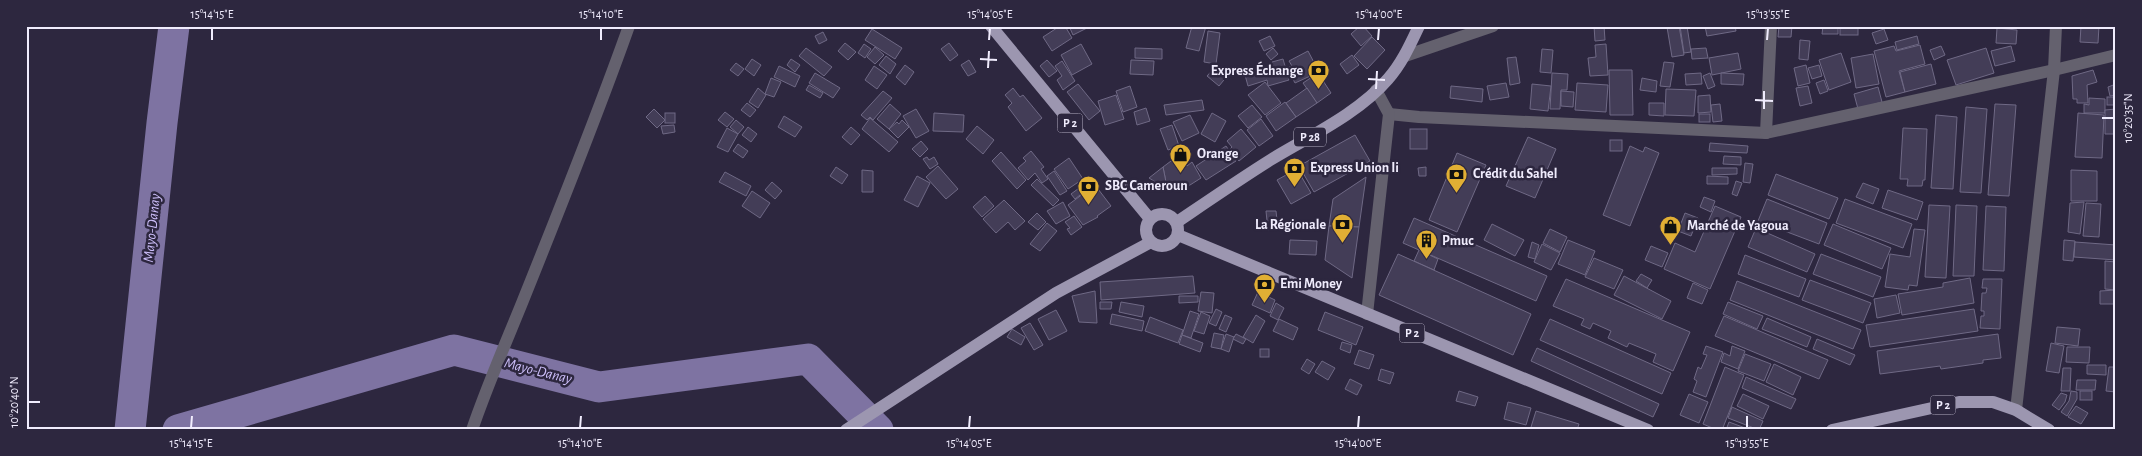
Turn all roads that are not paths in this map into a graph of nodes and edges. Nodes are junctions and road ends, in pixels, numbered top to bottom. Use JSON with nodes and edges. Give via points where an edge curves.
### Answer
{"nodes":[{"id":1,"x":629,"y":26,"type":"edge"},
{"id":2,"x":991,"y":26,"type":"edge"},
{"id":3,"x":1419,"y":26,"type":"edge"},
{"id":4,"x":1493,"y":26,"type":"edge"},
{"id":5,"x":1771,"y":26,"type":"edge"},
{"id":6,"x":2056,"y":26,"type":"edge"},
{"id":7,"x":2116,"y":54,"type":"edge"},
{"id":8,"x":1405,"y":56,"type":"junction"},
{"id":9,"x":2054,"y":70,"type":"junction"},
{"id":10,"x":1376,"y":90,"type":"junction"},
{"id":11,"x":1389,"y":114,"type":"junction"},
{"id":12,"x":1766,"y":134,"type":"junction"},
{"id":13,"x":1150,"y":219,"type":"junction"},
{"id":14,"x":1177,"y":228,"type":"junction"},
{"id":15,"x":1151,"y":242,"type":"junction"},
{"id":16,"x":1366,"y":314,"type":"junction"},
{"id":17,"x":2016,"y":410,"type":"junction"},
{"id":18,"x":472,"y":430,"type":"edge"},
{"id":19,"x":846,"y":430,"type":"edge"},
{"id":20,"x":1648,"y":430,"type":"edge"},
{"id":21,"x":1832,"y":430,"type":"edge"},
{"id":22,"x":2049,"y":430,"type":"edge"}],
"edges":[{"from":1,"to":18,"type":"street"},
{"from":2,"to":13,"type":"main road","number":"P 2"},
{"from":3,"to":8,"type":"main road","number":"P 28"},
{"from":4,"to":8,"type":"street"},
{"from":5,"to":12,"type":"street"},
{"from":6,"to":9,"type":"street"},
{"from":7,"to":9,"type":"street"},
{"from":8,"to":10,"type":"main road","number":"P 28","via":[[1388,80]]},
{"from":9,"to":12,"type":"street"},
{"from":9,"to":17,"type":"street"},
{"from":10,"to":11,"type":"street"},
{"from":10,"to":14,"type":"main road","number":"P 28"},
{"from":11,"to":12,"type":"street"},
{"from":11,"to":16,"type":"street"},
{"from":13,"to":14,"type":"main road","via":[[1167,214]]},
{"from":13,"to":15,"type":"main road","via":[[1146,231]]},
{"from":14,"to":15,"type":"main road","via":[[1170,244]]},
{"from":14,"to":16,"type":"main road","number":"P 2"},
{"from":15,"to":19,"type":"main road","via":[[1056,293]]},
{"from":16,"to":20,"type":"main road","number":"P 2"},
{"from":17,"to":21,"type":"main road","number":"P 2","via":[[1993,402],[1959,402]]},
{"from":17,"to":22,"type":"main road","number":"P 2"}]}
